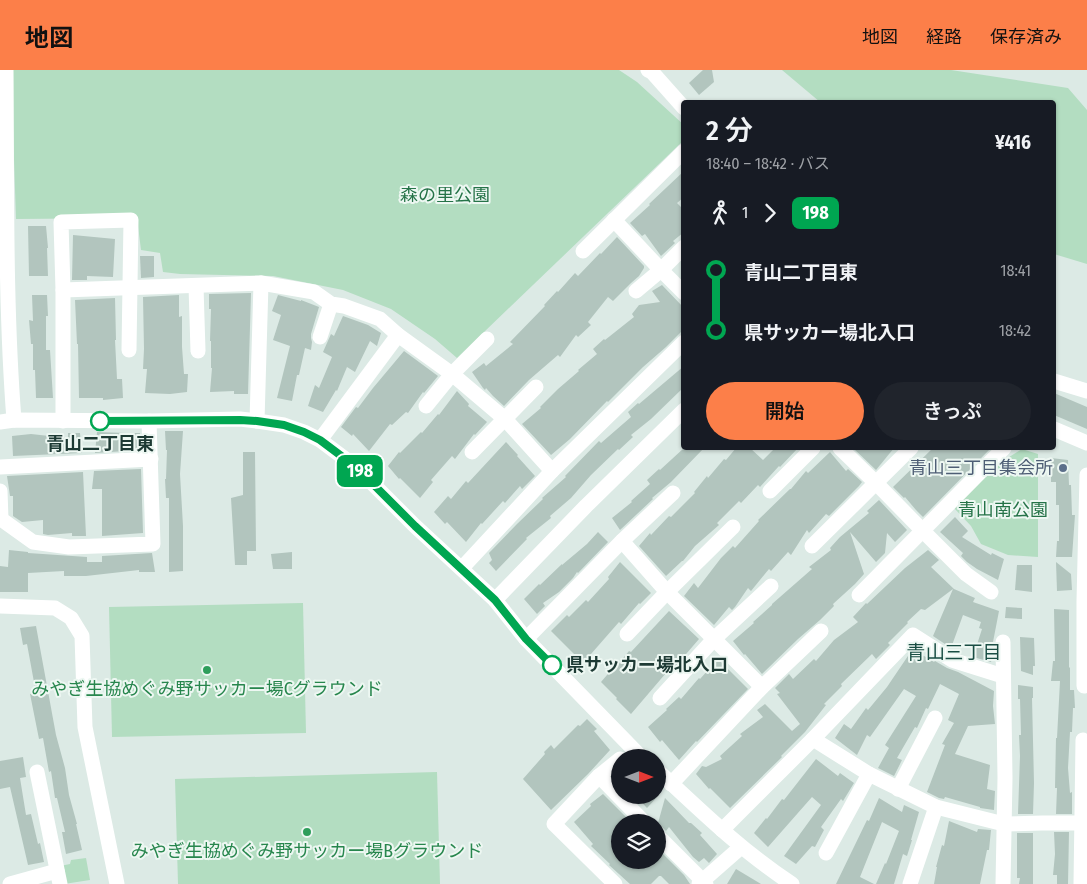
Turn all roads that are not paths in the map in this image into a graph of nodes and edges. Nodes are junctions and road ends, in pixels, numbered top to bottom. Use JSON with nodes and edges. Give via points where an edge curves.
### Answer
{"nodes":[{"id":1,"x":6,"y":70,"type":"edge"},
{"id":2,"x":648,"y":70,"type":"edge"},
{"id":3,"x":681,"y":105,"type":"edge"},
{"id":4,"x":681,"y":154,"type":"edge"},
{"id":5,"x":3,"y":208,"type":"edge"},
{"id":6,"x":614,"y":220,"type":"junction"},
{"id":7,"x":681,"y":250,"type":"edge"},
{"id":8,"x":583,"y":251,"type":"dead end"},
{"id":9,"x":661,"y":270,"type":"junction"},
{"id":10,"x":261,"y":283,"type":"junction"},
{"id":11,"x":196,"y":286,"type":"junction"},
{"id":12,"x":130,"y":287,"type":"junction"},
{"id":13,"x":63,"y":290,"type":"junction"},
{"id":14,"x":681,"y":290,"type":"edge"},
{"id":15,"x":636,"y":291,"type":"dead end"},
{"id":16,"x":332,"y":304,"type":"junction"},
{"id":17,"x":398,"y":335,"type":"junction"},
{"id":18,"x":320,"y":337,"type":"dead end"},
{"id":19,"x":488,"y":339,"type":"dead end"},
{"id":20,"x":681,"y":345,"type":"edge"},
{"id":21,"x":129,"y":350,"type":"dead end"},
{"id":22,"x":198,"y":351,"type":"dead end"},
{"id":23,"x":5,"y":374,"type":"edge"},
{"id":24,"x":452,"y":374,"type":"junction"},
{"id":25,"x":1056,"y":382,"type":"edge"},
{"id":26,"x":536,"y":387,"type":"dead end"},
{"id":27,"x":1087,"y":391,"type":"edge"},
{"id":28,"x":426,"y":406,"type":"dead end"},
{"id":29,"x":681,"y":413,"type":"edge"},
{"id":30,"x":505,"y":419,"type":"junction"},
{"id":31,"x":7,"y":421,"type":"edge"},
{"id":32,"x":63,"y":421,"type":"junction"},
{"id":33,"x":149,"y":421,"type":"junction"},
{"id":34,"x":257,"y":421,"type":"junction"},
{"id":35,"x":1056,"y":430,"type":"edge"},
{"id":36,"x":320,"y":440,"type":"junction"},
{"id":37,"x":1087,"y":443,"type":"edge"},
{"id":38,"x":811,"y":450,"type":"edge"},
{"id":39,"x":842,"y":450,"type":"edge"},
{"id":40,"x":909,"y":450,"type":"edge"},
{"id":41,"x":1002,"y":450,"type":"edge"},
{"id":42,"x":472,"y":452,"type":"dead end"},
{"id":43,"x":151,"y":459,"type":"junction"},
{"id":44,"x":0,"y":467,"type":"edge"},
{"id":45,"x":552,"y":471,"type":"junction"},
{"id":46,"x":1087,"y":476,"type":"edge"},
{"id":47,"x":876,"y":482,"type":"junction"},
{"id":48,"x":0,"y":491,"type":"edge"},
{"id":49,"x":770,"y":491,"type":"dead end"},
{"id":50,"x":673,"y":493,"type":"dead end"},
{"id":51,"x":733,"y":527,"type":"dead end"},
{"id":52,"x":922,"y":530,"type":"junction"},
{"id":53,"x":622,"y":541,"type":"junction"},
{"id":54,"x":812,"y":546,"type":"dead end"},
{"id":55,"x":462,"y":568,"type":"junction"},
{"id":56,"x":771,"y":586,"type":"dead end"},
{"id":57,"x":667,"y":592,"type":"junction"},
{"id":58,"x":991,"y":592,"type":"dead end"},
{"id":59,"x":859,"y":595,"type":"dead end"},
{"id":60,"x":495,"y":600,"type":"junction"},
{"id":61,"x":1086,"y":601,"type":"edge"},
{"id":62,"x":0,"y":606,"type":"edge"},
{"id":63,"x":821,"y":630,"type":"dead end"},
{"id":64,"x":627,"y":634,"type":"dead end"},
{"id":65,"x":526,"y":639,"type":"junction"},
{"id":66,"x":714,"y":639,"type":"junction"},
{"id":67,"x":1003,"y":642,"type":"dead end"},
{"id":68,"x":1003,"y":676,"type":"junction"},
{"id":69,"x":1084,"y":686,"type":"dead end"},
{"id":70,"x":762,"y":687,"type":"junction"},
{"id":71,"x":660,"y":698,"type":"dead end"},
{"id":72,"x":935,"y":718,"type":"dead end"},
{"id":73,"x":813,"y":739,"type":"junction"},
{"id":74,"x":1083,"y":740,"type":"dead end"},
{"id":75,"x":623,"y":749,"type":"edge"},
{"id":76,"x":611,"y":768,"type":"edge"},
{"id":77,"x":37,"y":772,"type":"dead end"},
{"id":78,"x":869,"y":774,"type":"junction"},
{"id":79,"x":599,"y":776,"type":"junction"},
{"id":80,"x":666,"y":779,"type":"edge"},
{"id":81,"x":671,"y":784,"type":"junction"},
{"id":82,"x":898,"y":789,"type":"junction"},
{"id":83,"x":936,"y":807,"type":"junction"},
{"id":84,"x":636,"y":814,"type":"edge"},
{"id":85,"x":1084,"y":823,"type":"edge"},
{"id":86,"x":1004,"y":824,"type":"junction"},
{"id":87,"x":722,"y":830,"type":"junction"},
{"id":88,"x":666,"y":844,"type":"edge"},
{"id":89,"x":741,"y":847,"type":"junction"},
{"id":90,"x":826,"y":853,"type":"dead end"},
{"id":91,"x":59,"y":877,"type":"edge"},
{"id":92,"x":703,"y":883,"type":"edge"},
{"id":93,"x":10,"y":884,"type":"edge"},
{"id":94,"x":116,"y":884,"type":"edge"},
{"id":95,"x":615,"y":884,"type":"edge"},
{"id":96,"x":792,"y":884,"type":"edge"},
{"id":97,"x":910,"y":884,"type":"edge"},
{"id":98,"x":1004,"y":884,"type":"edge"},
{"id":99,"x":1081,"y":884,"type":"edge"}],
"edges":[{"from":1,"to":5,"type":"street"},
{"from":2,"to":3,"type":"street"},
{"from":4,"to":6,"type":"street"},
{"from":5,"to":23,"type":"street"},
{"from":6,"to":8,"type":"street"},
{"from":6,"to":9,"type":"street"},
{"from":7,"to":9,"type":"street"},
{"from":9,"to":14,"type":"street"},
{"from":9,"to":15,"type":"street"},
{"from":10,"to":11,"type":"street"},
{"from":10,"to":16,"type":"street","via":[[314,292]]},
{"from":10,"to":34,"type":"street"},
{"from":11,"to":12,"type":"street"},
{"from":11,"to":22,"type":"street"},
{"from":12,"to":13,"type":"street"},
{"from":12,"to":13,"type":"street","via":[[131,220],[61,222]]},
{"from":12,"to":21,"type":"street"},
{"from":13,"to":32,"type":"street"},
{"from":16,"to":17,"type":"street","via":[[380,319]]},
{"from":16,"to":18,"type":"street"},
{"from":17,"to":24,"type":"street"},
{"from":17,"to":36,"type":"street"},
{"from":19,"to":24,"type":"street"},
{"from":20,"to":45,"type":"street"},
{"from":23,"to":31,"type":"street"},
{"from":24,"to":28,"type":"street"},
{"from":24,"to":30,"type":"street"},
{"from":25,"to":27,"type":"street"},
{"from":26,"to":30,"type":"street"},
{"from":29,"to":60,"type":"street"},
{"from":30,"to":42,"type":"street"},
{"from":30,"to":45,"type":"street"},
{"from":31,"to":32,"type":"street"},
{"from":32,"to":33,"type":"street"},
{"from":33,"to":34,"type":"street"},
{"from":33,"to":43,"type":"street"},
{"from":34,"to":36,"type":"street","via":[[284,425]]},
{"from":35,"to":37,"type":"street"},
{"from":36,"to":55,"type":"street","via":[[356,467]]},
{"from":38,"to":49,"type":"street"},
{"from":39,"to":47,"type":"street"},
{"from":40,"to":47,"type":"street"},
{"from":41,"to":52,"type":"street"},
{"from":43,"to":44,"type":"street"},
{"from":43,"to":48,"type":"street","via":[[153,544],[69,547],[33,542],[1,519]]},
{"from":45,"to":55,"type":"street"},
{"from":46,"to":61,"type":"street"},
{"from":47,"to":52,"type":"street"},
{"from":47,"to":54,"type":"street"},
{"from":50,"to":53,"type":"street"},
{"from":51,"to":57,"type":"street"},
{"from":52,"to":58,"type":"street","via":[[966,574]]},
{"from":52,"to":59,"type":"street"},
{"from":53,"to":57,"type":"street"},
{"from":53,"to":65,"type":"street"},
{"from":55,"to":60,"type":"street"},
{"from":56,"to":66,"type":"street"},
{"from":57,"to":64,"type":"street"},
{"from":57,"to":66,"type":"street"},
{"from":60,"to":65,"type":"street"},
{"from":61,"to":69,"type":"street"},
{"from":62,"to":94,"type":"street","via":[[55,608],[71,618],[82,636],[85,727]]},
{"from":63,"to":70,"type":"street"},
{"from":65,"to":75,"type":"street"},
{"from":66,"to":70,"type":"street"},
{"from":66,"to":71,"type":"street"},
{"from":67,"to":68,"type":"street"},
{"from":68,"to":73,"type":"street","via":[[952,660],[913,635]]},
{"from":68,"to":86,"type":"street"},
{"from":70,"to":81,"type":"street"},
{"from":72,"to":82,"type":"street"},
{"from":73,"to":78,"type":"street"},
{"from":73,"to":87,"type":"street"},
{"from":74,"to":85,"type":"street"},
{"from":76,"to":79,"type":"street"},
{"from":77,"to":91,"type":"street"},
{"from":78,"to":82,"type":"street"},
{"from":78,"to":90,"type":"street"},
{"from":79,"to":84,"type":"street"},
{"from":79,"to":95,"type":"street","via":[[554,824]]},
{"from":80,"to":81,"type":"street"},
{"from":81,"to":87,"type":"street"},
{"from":82,"to":83,"type":"street"},
{"from":83,"to":86,"type":"street"},
{"from":83,"to":97,"type":"street"},
{"from":85,"to":86,"type":"street"},
{"from":85,"to":99,"type":"street"},
{"from":86,"to":98,"type":"street"},
{"from":87,"to":89,"type":"street"},
{"from":88,"to":92,"type":"street"},
{"from":89,"to":92,"type":"street"},
{"from":89,"to":96,"type":"street"},
{"from":91,"to":93,"type":"street"}]}
